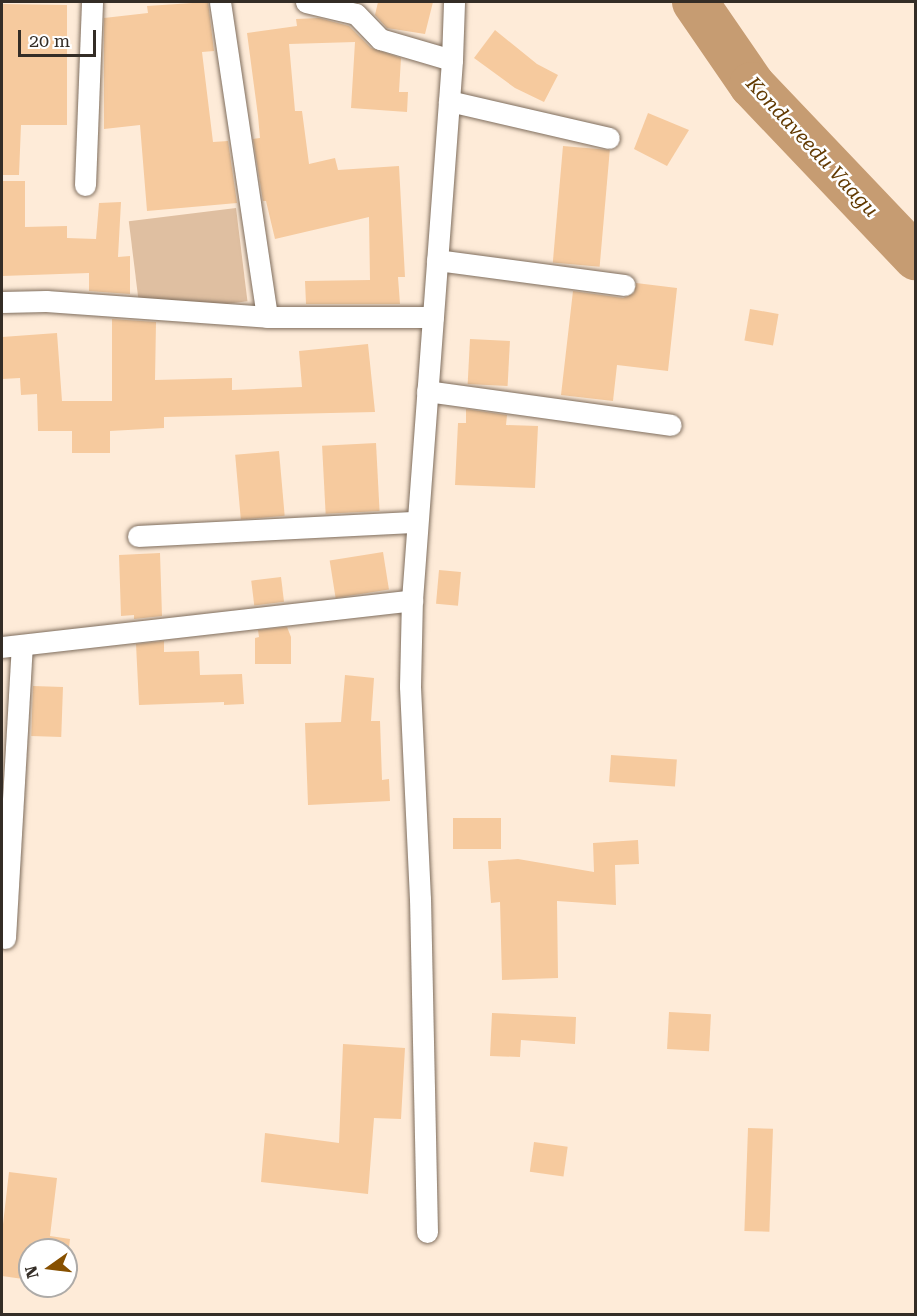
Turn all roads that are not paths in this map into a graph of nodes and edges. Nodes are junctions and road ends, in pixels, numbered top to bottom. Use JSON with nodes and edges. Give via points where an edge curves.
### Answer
{"nodes":[{"id":1,"x":92,"y":2,"type":"edge"},
{"id":2,"x":220,"y":2,"type":"edge"},
{"id":3,"x":306,"y":2,"type":"edge"},
{"id":4,"x":454,"y":2,"type":"edge"},
{"id":5,"x":452,"y":60,"type":"junction"},
{"id":6,"x":449,"y":101,"type":"junction"},
{"id":7,"x":609,"y":138,"type":"dead end"},
{"id":8,"x":85,"y":185,"type":"dead end"},
{"id":9,"x":437,"y":260,"type":"junction"},
{"id":10,"x":624,"y":285,"type":"dead end"},
{"id":11,"x":2,"y":302,"type":"edge"},
{"id":12,"x":267,"y":317,"type":"junction"},
{"id":13,"x":433,"y":317,"type":"junction"},
{"id":14,"x":427,"y":391,"type":"junction"},
{"id":15,"x":671,"y":425,"type":"dead end"},
{"id":16,"x":417,"y":522,"type":"junction"},
{"id":17,"x":138,"y":536,"type":"dead end"},
{"id":18,"x":412,"y":600,"type":"junction"},
{"id":19,"x":12,"y":646,"type":"edge"},
{"id":20,"x":5,"y":939,"type":"dead end"},
{"id":21,"x":427,"y":1232,"type":"dead end"}],
"edges":[{"from":1,"to":8,"type":"street"},
{"from":2,"to":12,"type":"street"},
{"from":3,"to":5,"type":"street","via":[[356,14],[380,39]]},
{"from":4,"to":5,"type":"street"},
{"from":5,"to":6,"type":"street"},
{"from":6,"to":7,"type":"street"},
{"from":6,"to":9,"type":"street"},
{"from":9,"to":10,"type":"street"},
{"from":9,"to":13,"type":"street"},
{"from":11,"to":12,"type":"street","via":[[46,301]]},
{"from":12,"to":13,"type":"street"},
{"from":13,"to":14,"type":"street"},
{"from":14,"to":15,"type":"street"},
{"from":14,"to":16,"type":"street"},
{"from":16,"to":17,"type":"street"},
{"from":16,"to":18,"type":"street"},
{"from":18,"to":19,"type":"street"},
{"from":18,"to":21,"type":"street","via":[[410,686],[420,899]]},
{"from":19,"to":20,"type":"street"}]}
